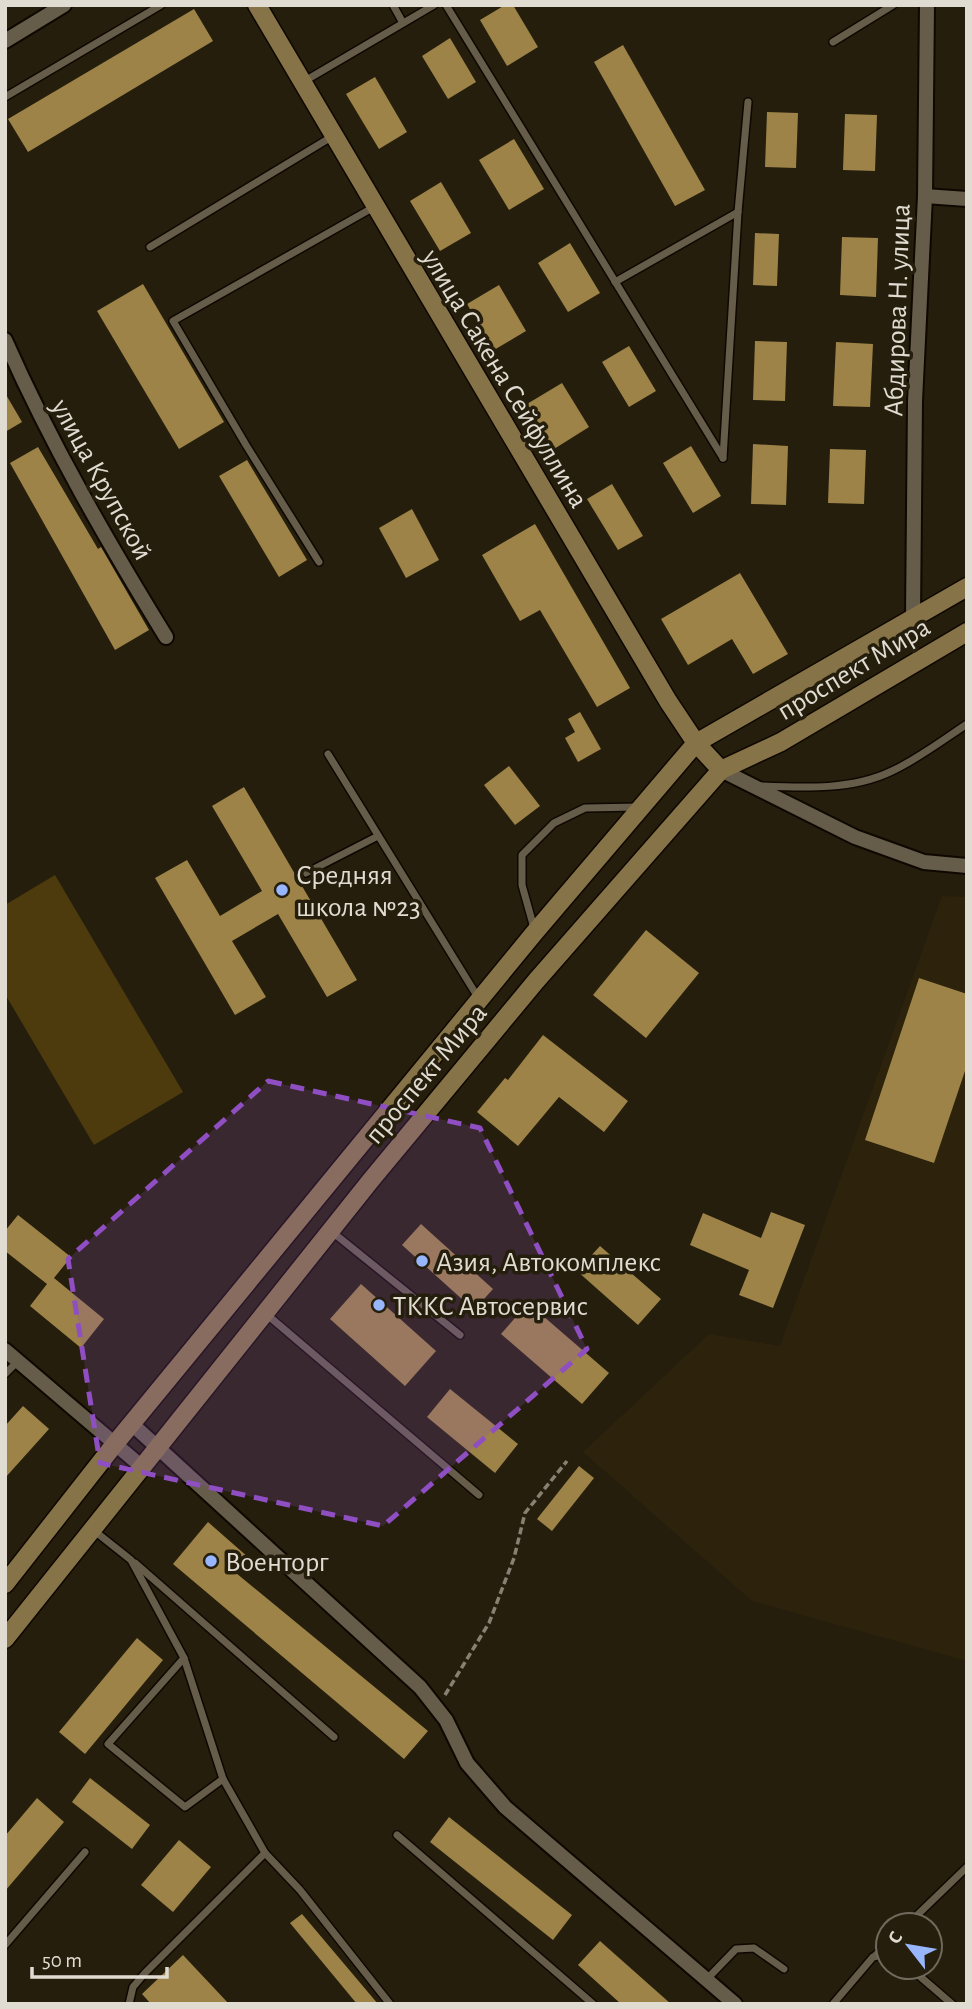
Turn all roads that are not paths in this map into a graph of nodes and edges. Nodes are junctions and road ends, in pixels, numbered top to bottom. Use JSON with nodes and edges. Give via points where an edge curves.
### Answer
{"nodes":[{"id":1,"x":64,"y":5,"type":"edge"},
{"id":2,"x":161,"y":5,"type":"edge"},
{"id":3,"x":257,"y":5,"type":"edge"},
{"id":4,"x":393,"y":5,"type":"edge"},
{"id":5,"x":434,"y":5,"type":"edge"},
{"id":6,"x":446,"y":5,"type":"edge"},
{"id":7,"x":893,"y":5,"type":"edge"},
{"id":8,"x":927,"y":5,"type":"edge"},
{"id":9,"x":403,"y":23,"type":"junction"},
{"id":10,"x":5,"y":41,"type":"edge"},
{"id":11,"x":833,"y":42,"type":"dead end"},
{"id":12,"x":302,"y":82,"type":"junction"},
{"id":13,"x":5,"y":97,"type":"edge"},
{"id":14,"x":748,"y":102,"type":"dead end"},
{"id":15,"x":334,"y":136,"type":"junction"},
{"id":16,"x":925,"y":196,"type":"junction"},
{"id":17,"x":967,"y":199,"type":"edge"},
{"id":18,"x":374,"y":206,"type":"junction"},
{"id":19,"x":738,"y":212,"type":"junction"},
{"id":20,"x":150,"y":247,"type":"dead end"},
{"id":21,"x":615,"y":282,"type":"junction"},
{"id":22,"x":5,"y":341,"type":"edge"},
{"id":23,"x":319,"y":562,"type":"dead end"},
{"id":24,"x":967,"y":587,"type":"edge"},
{"id":25,"x":913,"y":617,"type":"junction"},
{"id":26,"x":967,"y":632,"type":"edge"},
{"id":27,"x":166,"y":637,"type":"dead end"},
{"id":28,"x":967,"y":724,"type":"edge"},
{"id":29,"x":696,"y":743,"type":"junction"},
{"id":30,"x":328,"y":754,"type":"dead end"},
{"id":31,"x":721,"y":770,"type":"junction"},
{"id":32,"x":750,"y":785,"type":"junction"},
{"id":33,"x":643,"y":807,"type":"junction"},
{"id":34,"x":378,"y":836,"type":"junction"},
{"id":35,"x":967,"y":866,"type":"edge"},
{"id":36,"x":306,"y":873,"type":"dead end"},
{"id":37,"x":535,"y":932,"type":"junction"},
{"id":38,"x":480,"y":999,"type":"junction"},
{"id":39,"x":331,"y":1230,"type":"junction"},
{"id":40,"x":264,"y":1313,"type":"junction"},
{"id":41,"x":460,"y":1335,"type":"dead end"},
{"id":42,"x":5,"y":1350,"type":"edge"},
{"id":43,"x":18,"y":1361,"type":"junction"},
{"id":44,"x":5,"y":1374,"type":"edge"},
{"id":45,"x":132,"y":1424,"type":"junction"},
{"id":46,"x":114,"y":1445,"type":"junction"},
{"id":47,"x":157,"y":1446,"type":"junction"},
{"id":48,"x":141,"y":1466,"type":"junction"},
{"id":49,"x":479,"y":1495,"type":"dead end"},
{"id":50,"x":92,"y":1529,"type":"junction"},
{"id":51,"x":131,"y":1560,"type":"junction"},
{"id":52,"x":5,"y":1584,"type":"edge"},
{"id":53,"x":5,"y":1639,"type":"edge"},
{"id":54,"x":184,"y":1657,"type":"junction"},
{"id":55,"x":334,"y":1737,"type":"dead end"},
{"id":56,"x":223,"y":1779,"type":"junction"},
{"id":57,"x":397,"y":1835,"type":"dead end"},
{"id":58,"x":85,"y":1852,"type":"dead end"},
{"id":59,"x":265,"y":1853,"type":"junction"},
{"id":60,"x":967,"y":1867,"type":"edge"},
{"id":61,"x":921,"y":1911,"type":"edge"},
{"id":62,"x":5,"y":1945,"type":"edge"},
{"id":63,"x":873,"y":1957,"type":"edge"},
{"id":64,"x":784,"y":1969,"type":"dead end"},
{"id":65,"x":707,"y":1979,"type":"junction"},
{"id":66,"x":925,"y":1981,"type":"edge"},
{"id":67,"x":129,"y":2004,"type":"edge"},
{"id":68,"x":390,"y":2004,"type":"edge"},
{"id":69,"x":593,"y":2004,"type":"edge"},
{"id":70,"x":735,"y":2004,"type":"edge"},
{"id":71,"x":833,"y":2004,"type":"edge"},
{"id":72,"x":952,"y":2004,"type":"edge"}],
"edges":[{"from":1,"to":10,"type":"street"},
{"from":2,"to":13,"type":"lane"},
{"from":3,"to":12,"type":"main road","name":"улица Сакена Сейфуллина"},
{"from":4,"to":9,"type":"lane"},
{"from":5,"to":9,"type":"lane"},
{"from":6,"to":21,"type":"lane"},
{"from":7,"to":11,"type":"lane"},
{"from":8,"to":16,"type":"street","name":"Абдирова Н. улица"},
{"from":9,"to":12,"type":"lane"},
{"from":12,"to":15,"type":"main road","name":"улица Сакена Сейфуллина"},
{"from":14,"to":19,"type":"lane"},
{"from":15,"to":18,"type":"main road","name":"улица Сакена Сейфуллина"},
{"from":15,"to":20,"type":"lane"},
{"from":16,"to":17,"type":"street"},
{"from":16,"to":25,"type":"street","name":"Абдирова Н. улица","via":[[915,401]]},
{"from":18,"to":23,"type":"lane","via":[[173,321]]},
{"from":18,"to":29,"type":"main road","name":"улица Сакена Сейфуллина"},
{"from":19,"to":21,"type":"lane"},
{"from":19,"to":21,"type":"lane","via":[[723,458]]},
{"from":22,"to":27,"type":"street","name":"улица Крупской","via":[[100,530]]},
{"from":24,"to":25,"type":"main road","name":"проспект Мира"},
{"from":25,"to":29,"type":"main road","name":"проспект Мира"},
{"from":26,"to":31,"type":"main road","name":"проспект Мира","via":[[781,742]]},
{"from":28,"to":32,"type":"lane","via":[[892,772],[853,783],[803,788]]},
{"from":29,"to":31,"type":"main road","name":"улица Сакена Сейфуллина"},
{"from":29,"to":33,"type":"main road","name":"проспект Мира"},
{"from":30,"to":34,"type":"lane"},
{"from":31,"to":32,"type":"street"},
{"from":31,"to":39,"type":"main road","name":"проспект Мира","via":[[536,981]]},
{"from":32,"to":35,"type":"street","via":[[855,837],[924,862]]},
{"from":33,"to":37,"type":"main road","name":"проспект Мира"},
{"from":33,"to":37,"type":"lane","via":[[585,808],[554,823],[522,855],[522,885]]},
{"from":34,"to":36,"type":"lane"},
{"from":34,"to":38,"type":"lane"},
{"from":37,"to":38,"type":"main road","name":"проспект Мира"},
{"from":38,"to":45,"type":"main road","name":"проспект Мира"},
{"from":39,"to":40,"type":"main road","name":"проспект Мира"},
{"from":39,"to":41,"type":"lane"},
{"from":40,"to":47,"type":"main road","name":"проспект Мира"},
{"from":40,"to":49,"type":"lane"},
{"from":42,"to":43,"type":"street"},
{"from":43,"to":44,"type":"lane"},
{"from":43,"to":46,"type":"street"},
{"from":45,"to":46,"type":"main road","name":"проспект Мира"},
{"from":45,"to":47,"type":"street"},
{"from":46,"to":48,"type":"street"},
{"from":46,"to":52,"type":"main road","name":"проспект Мира"},
{"from":47,"to":48,"type":"main road","name":"проспект Мира"},
{"from":47,"to":65,"type":"street","via":[[419,1687],[446,1720],[467,1763],[505,1807]]},
{"from":48,"to":50,"type":"main road","name":"проспект Мира"},
{"from":50,"to":51,"type":"lane"},
{"from":50,"to":53,"type":"main road","name":"проспект Мира"},
{"from":51,"to":54,"type":"lane"},
{"from":51,"to":55,"type":"lane"},
{"from":54,"to":56,"type":"lane"},
{"from":54,"to":56,"type":"lane","via":[[108,1744],[186,1807]]},
{"from":56,"to":59,"type":"lane"},
{"from":57,"to":69,"type":"lane"},
{"from":58,"to":62,"type":"lane"},
{"from":59,"to":67,"type":"lane","via":[[145,1973],[133,1987]]},
{"from":59,"to":68,"type":"lane"},
{"from":60,"to":61,"type":"lane"},
{"from":63,"to":71,"type":"lane"},
{"from":64,"to":65,"type":"lane","via":[[754,1948],[736,1949]]},
{"from":65,"to":70,"type":"street"},
{"from":66,"to":72,"type":"lane"}]}
